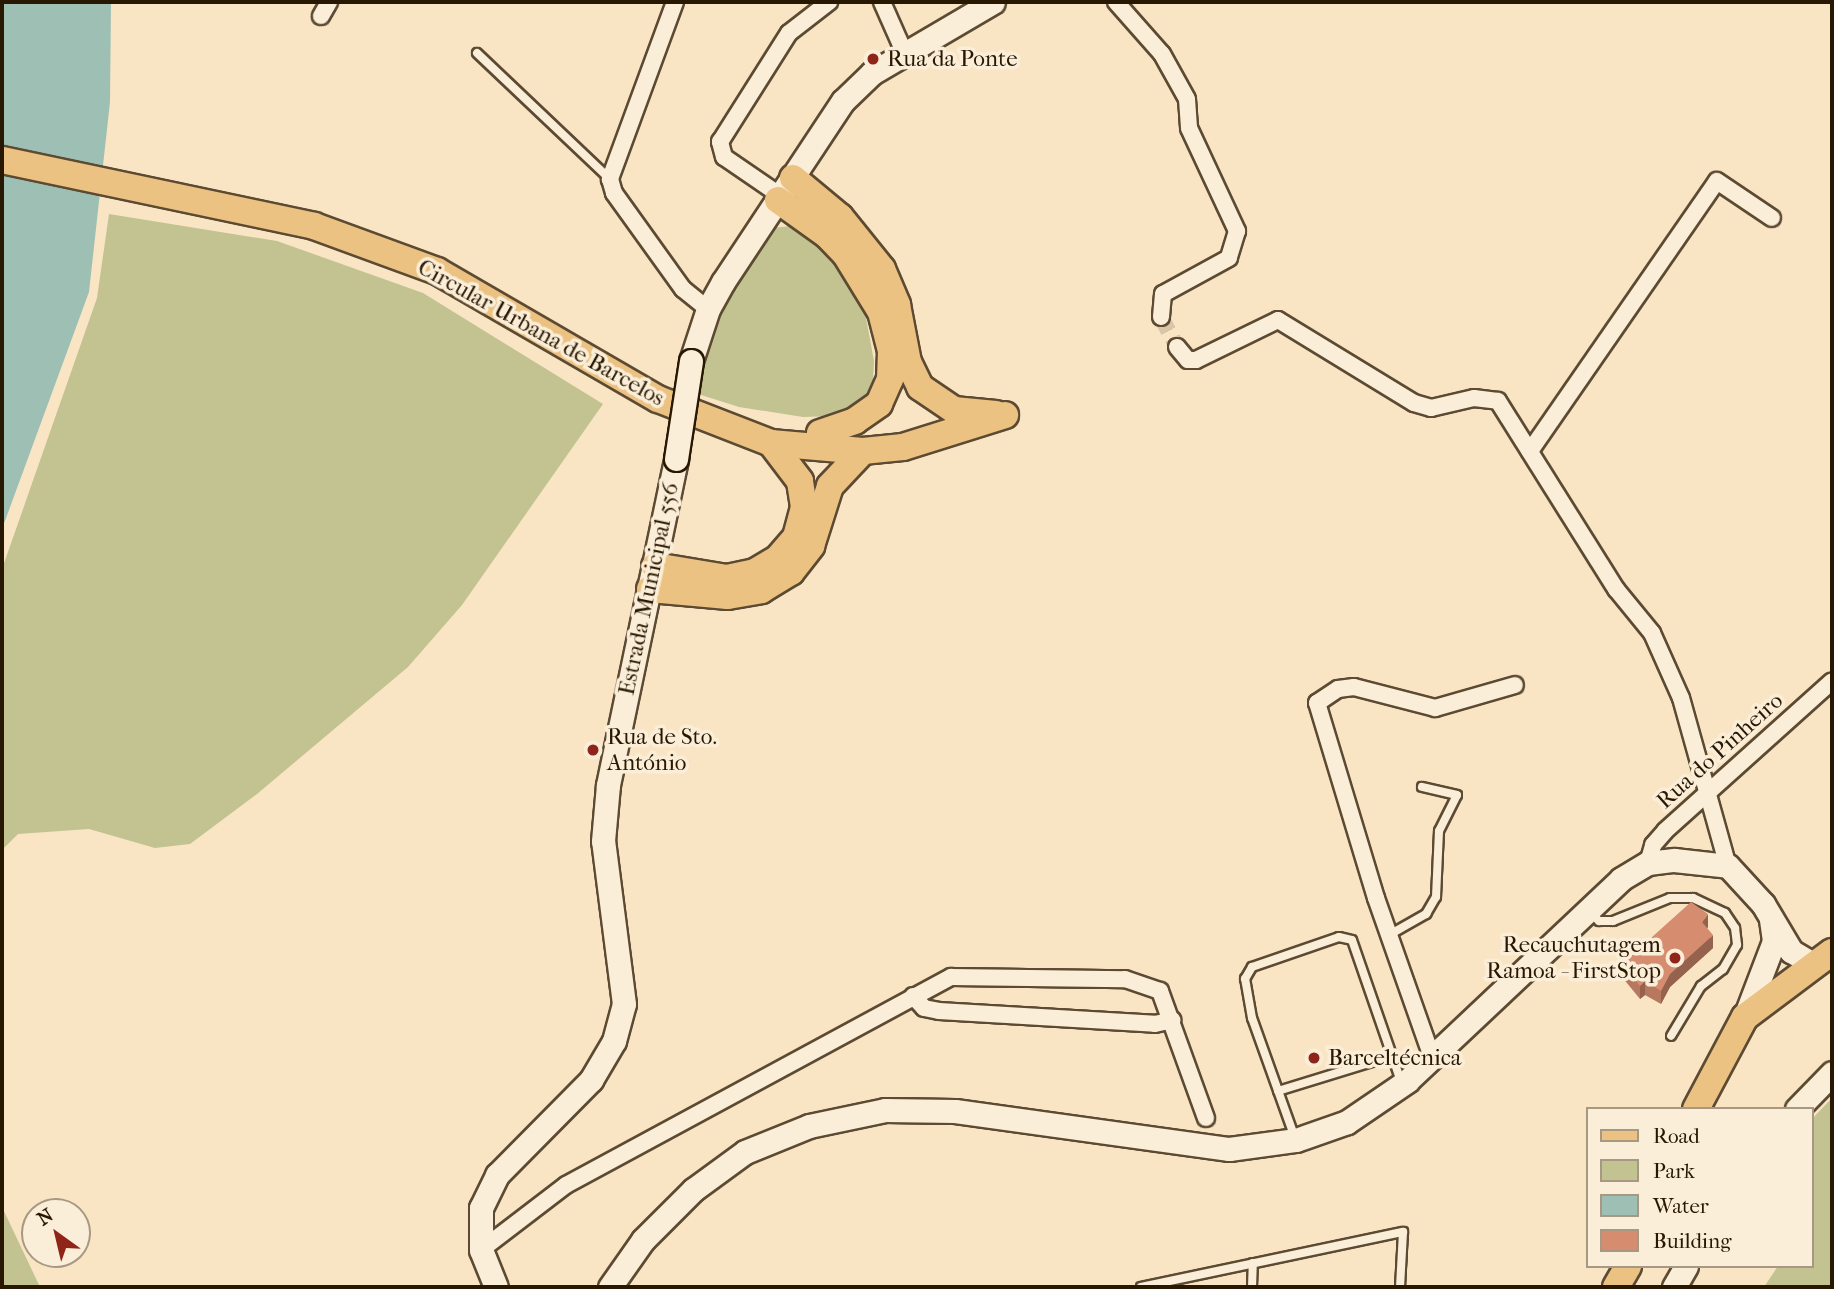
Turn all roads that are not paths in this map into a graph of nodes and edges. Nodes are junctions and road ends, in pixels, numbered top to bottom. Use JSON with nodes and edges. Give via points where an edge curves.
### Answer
{"nodes":[{"id":1,"x":675,"y":2,"type":"edge"},
{"id":2,"x":829,"y":2,"type":"edge"},
{"id":3,"x":882,"y":2,"type":"edge"},
{"id":4,"x":1116,"y":2,"type":"edge"},
{"id":5,"x":992,"y":3,"type":"edge"},
{"id":6,"x":477,"y":53,"type":"dead end"},
{"id":7,"x":905,"y":54,"type":"junction"},
{"id":8,"x":2,"y":160,"type":"edge"},
{"id":9,"x":610,"y":179,"type":"junction"},
{"id":10,"x":784,"y":191,"type":"junction"},
{"id":11,"x":1772,"y":218,"type":"dead end"},
{"id":12,"x":708,"y":309,"type":"junction"},
{"id":13,"x":1161,"y":317,"type":"dead end"},
{"id":14,"x":1177,"y":347,"type":"tunnel mouth"},
{"id":15,"x":718,"y":422,"type":"junction"},
{"id":16,"x":973,"y":426,"type":"junction"},
{"id":17,"x":820,"y":433,"type":"junction"},
{"id":18,"x":771,"y":443,"type":"junction"},
{"id":19,"x":863,"y":451,"type":"junction"},
{"id":20,"x":1530,"y":451,"type":"junction"},
{"id":21,"x":652,"y":578,"type":"junction"},
{"id":22,"x":1832,"y":681,"type":"edge"},
{"id":23,"x":1515,"y":685,"type":"dead end"},
{"id":24,"x":1422,"y":787,"type":"dead end"},
{"id":25,"x":1709,"y":795,"type":"junction"},
{"id":26,"x":1648,"y":863,"type":"junction"},
{"id":27,"x":1728,"y":866,"type":"junction"},
{"id":28,"x":1587,"y":910,"type":"junction"},
{"id":29,"x":1771,"y":920,"type":"junction"},
{"id":30,"x":1388,"y":935,"type":"junction"},
{"id":31,"x":1823,"y":959,"type":"edge"},
{"id":32,"x":1776,"y":990,"type":"junction"},
{"id":33,"x":913,"y":996,"type":"junction"},
{"id":34,"x":1745,"y":1017,"type":"junction"},
{"id":35,"x":1173,"y":1020,"type":"junction"},
{"id":36,"x":1671,"y":1036,"type":"dead end"},
{"id":37,"x":1392,"y":1056,"type":"junction"},
{"id":38,"x":1432,"y":1057,"type":"junction"},
{"id":39,"x":1832,"y":1073,"type":"edge"},
{"id":40,"x":1402,"y":1084,"type":"junction"},
{"id":41,"x":1278,"y":1091,"type":"junction"},
{"id":42,"x":1697,"y":1107,"type":"edge"},
{"id":43,"x":1713,"y":1107,"type":"edge"},
{"id":44,"x":1799,"y":1107,"type":"edge"},
{"id":45,"x":1206,"y":1118,"type":"dead end"},
{"id":46,"x":1296,"y":1140,"type":"junction"},
{"id":47,"x":481,"y":1250,"type":"junction"},
{"id":48,"x":1253,"y":1263,"type":"junction"},
{"id":49,"x":1624,"y":1268,"type":"edge"},
{"id":50,"x":1685,"y":1268,"type":"edge"},
{"id":51,"x":496,"y":1287,"type":"edge"},
{"id":52,"x":610,"y":1287,"type":"edge"},
{"id":53,"x":1141,"y":1287,"type":"edge"},
{"id":54,"x":1252,"y":1287,"type":"edge"},
{"id":55,"x":1400,"y":1287,"type":"edge"},
{"id":56,"x":1615,"y":1287,"type":"edge"},
{"id":57,"x":1674,"y":1287,"type":"edge"}],
"edges":[{"from":1,"to":9,"type":"street"},
{"from":2,"to":10,"type":"street","via":[[789,33],[720,142],[724,157]]},
{"from":3,"to":7,"type":"street"},
{"from":4,"to":13,"type":"street","via":[[1162,54],[1187,99],[1189,128],[1237,231],[1229,258],[1163,294]]},
{"from":5,"to":7,"type":"main road","name":"Estrada Municipal 556"},
{"from":6,"to":9,"type":"lane"},
{"from":7,"to":10,"type":"main road","name":"Estrada Municipal 556","via":[[872,73],[843,101]]},
{"from":8,"to":15,"type":"main road","name":"Circular Urbana de Barcelos","via":[[314,226],[437,271],[658,399]]},
{"from":9,"to":12,"type":"street","via":[[614,193],[683,289]]},
{"from":10,"to":12,"type":"main road","name":"Estrada Municipal 556"},
{"from":10,"to":16,"type":"main road","via":[[840,217],[882,268],[897,305],[908,362],[920,387],[954,410],[1005,415]]},
{"from":10,"to":17,"type":"main road","via":[[846,255],[880,312],[891,351],[890,379],[879,404],[855,421]]},
{"from":11,"to":20,"type":"street","via":[[1717,181]]},
{"from":12,"to":21,"type":"main road","name":"Estrada Municipal 556","bridge":true,"via":[[691,361]]},
{"from":14,"to":20,"type":"street","via":[[1188,360],[1196,360],[1278,320],[1431,408],[1475,398],[1498,401]]},
{"from":15,"to":17,"type":"main road","name":"Circular Urbana de Barcelos"},
{"from":15,"to":18,"type":"main road","name":"Circular Urbana de Barcelos"},
{"from":16,"to":17,"type":"main road","name":"Circular Urbana de Barcelos","via":[[872,435]]},
{"from":16,"to":19,"type":"main road","name":"Circular Urbana de Barcelos","via":[[925,443]]},
{"from":18,"to":19,"type":"main road","name":"Circular Urbana de Barcelos"},
{"from":18,"to":21,"type":"main road","via":[[800,481],[804,507],[796,537],[778,558],[755,572],[727,578]]},
{"from":19,"to":21,"type":"main road","via":[[830,486],[811,546],[791,572],[761,590],[728,596]]},
{"from":20,"to":25,"type":"street","via":[[1616,589],[1652,633],[1681,698]]},
{"from":21,"to":47,"type":"main road","name":"Estrada Municipal 556","via":[[608,785],[603,841],[624,1004],[618,1029],[591,1080],[496,1175],[481,1208]]},
{"from":22,"to":25,"type":"street","name":"Rua do Pinheiro"},
{"from":23,"to":30,"type":"street","via":[[1436,708],[1354,687],[1338,689],[1317,703]]},
{"from":24,"to":30,"type":"lane","via":[[1457,795],[1439,831],[1437,897],[1426,914]]},
{"from":25,"to":26,"type":"street","name":"Rua do Pinheiro","via":[[1664,831],[1653,845]]},
{"from":25,"to":27,"type":"street"},
{"from":26,"to":27,"type":"main road","via":[[1674,860]]},
{"from":26,"to":28,"type":"main road","via":[[1621,879]]},
{"from":27,"to":29,"type":"main road","via":[[1763,904]]},
{"from":28,"to":36,"type":"lane","via":[[1600,921],[1613,921],[1670,898],[1693,898],[1719,909],[1735,928],[1737,945],[1724,969],[1701,986]]},
{"from":28,"to":38,"type":"main road"},
{"from":29,"to":31,"type":"main road","via":[[1791,951]]},
{"from":29,"to":34,"type":"main road","via":[[1773,941]]},
{"from":30,"to":38,"type":"street"},
{"from":31,"to":32,"type":"main road"},
{"from":32,"to":34,"type":"main road"},
{"from":32,"to":43,"type":"main road"},
{"from":33,"to":35,"type":"street","via":[[924,1008],[939,1011],[1155,1024]]},
{"from":33,"to":35,"type":"street","via":[[951,977],[1125,979],[1160,991]]},
{"from":33,"to":47,"type":"street","via":[[566,1185]]},
{"from":34,"to":42,"type":"main road"},
{"from":35,"to":45,"type":"street"},
{"from":37,"to":40,"type":"lane"},
{"from":37,"to":41,"type":"lane"},
{"from":37,"to":41,"type":"lane","via":[[1360,954],[1352,940],[1339,937],[1252,967],[1245,979],[1252,1018]]},
{"from":38,"to":40,"type":"main road"},
{"from":39,"to":44,"type":"main road"},
{"from":40,"to":46,"type":"main road","via":[[1347,1122]]},
{"from":41,"to":46,"type":"lane"},
{"from":46,"to":52,"type":"main road","via":[[1229,1149],[955,1111],[885,1110],[809,1126],[745,1152],[667,1214]]},
{"from":47,"to":51,"type":"main road","name":"Estrada Municipal 556"},
{"from":48,"to":53,"type":"lane"},
{"from":48,"to":54,"type":"lane"},
{"from":48,"to":55,"type":"lane","via":[[1403,1232]]},
{"from":49,"to":56,"type":"main road"},
{"from":50,"to":57,"type":"main road"}]}
